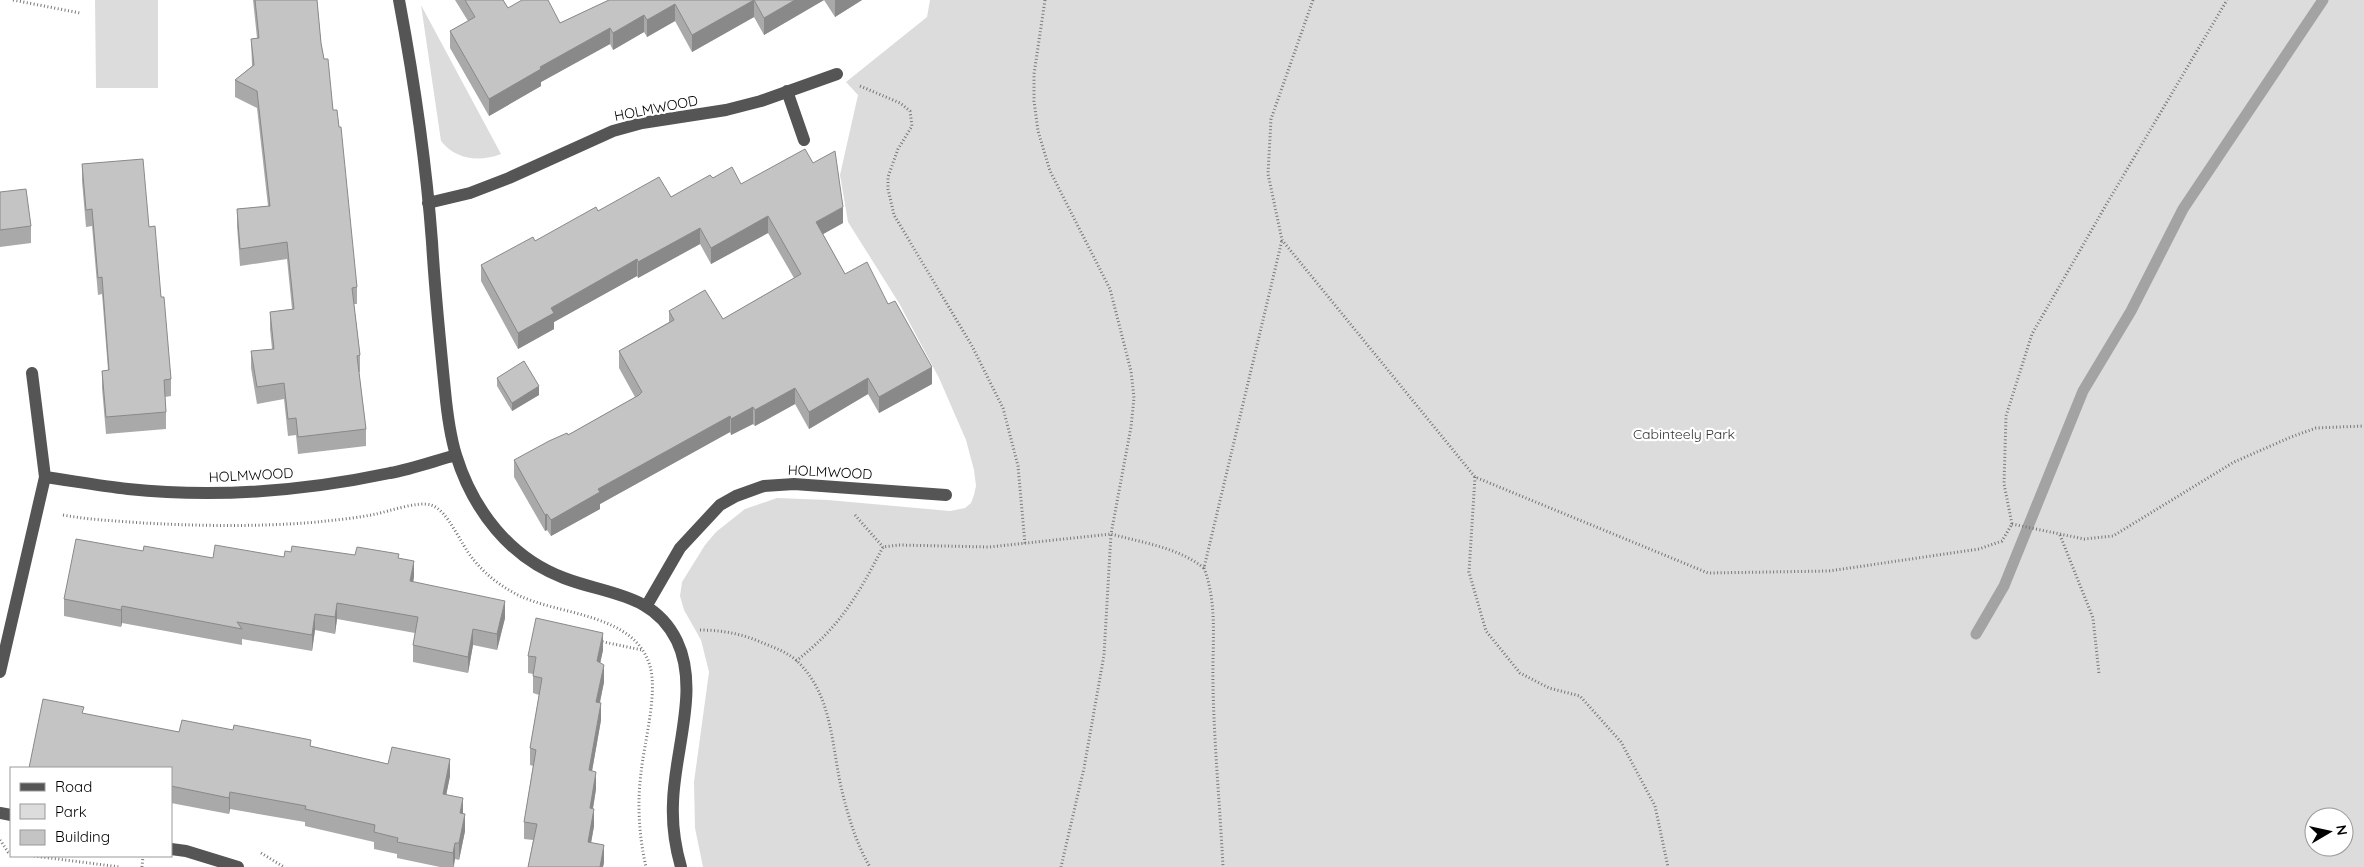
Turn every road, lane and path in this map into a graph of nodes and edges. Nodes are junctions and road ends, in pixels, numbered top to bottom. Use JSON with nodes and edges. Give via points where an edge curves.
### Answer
{"nodes":[{"id":1,"x":13,"y":0,"type":"edge"},
{"id":2,"x":399,"y":0,"type":"edge"},
{"id":3,"x":1045,"y":0,"type":"edge"},
{"id":4,"x":1313,"y":0,"type":"edge"},
{"id":5,"x":2227,"y":0,"type":"edge"},
{"id":6,"x":80,"y":13,"type":"dead end"},
{"id":7,"x":837,"y":74,"type":"dead end"},
{"id":8,"x":856,"y":84,"type":"dead end"},
{"id":9,"x":787,"y":91,"type":"junction"},
{"id":10,"x":804,"y":140,"type":"dead end"},
{"id":11,"x":428,"y":203,"type":"junction"},
{"id":12,"x":1282,"y":240,"type":"junction"},
{"id":13,"x":32,"y":373,"type":"dead end"},
{"id":14,"x":2364,"y":426,"type":"edge"},
{"id":15,"x":456,"y":455,"type":"junction"},
{"id":16,"x":45,"y":477,"type":"junction"},
{"id":17,"x":1475,"y":477,"type":"junction"},
{"id":18,"x":946,"y":495,"type":"dead end"},
{"id":19,"x":37,"y":510,"type":"junction"},
{"id":20,"x":2012,"y":524,"type":"junction"},
{"id":21,"x":1111,"y":534,"type":"junction"},
{"id":22,"x":2060,"y":534,"type":"junction"},
{"id":23,"x":1026,"y":544,"type":"junction"},
{"id":24,"x":1204,"y":568,"type":"junction"},
{"id":25,"x":647,"y":605,"type":"junction"},
{"id":26,"x":673,"y":633,"type":"junction"},
{"id":27,"x":595,"y":640,"type":"edge"},
{"id":28,"x":642,"y":650,"type":"junction"},
{"id":29,"x":796,"y":661,"type":"junction"},
{"id":30,"x":0,"y":672,"type":"edge"},
{"id":31,"x":2099,"y":674,"type":"dead end"},
{"id":32,"x":0,"y":840,"type":"edge"},
{"id":33,"x":172,"y":849,"type":"edge"},
{"id":34,"x":10,"y":853,"type":"edge"},
{"id":35,"x":42,"y":857,"type":"edge"},
{"id":36,"x":198,"y":861,"type":"edge"},
{"id":37,"x":120,"y":867,"type":"edge"},
{"id":38,"x":238,"y":867,"type":"edge"},
{"id":39,"x":646,"y":867,"type":"edge"},
{"id":40,"x":681,"y":867,"type":"edge"},
{"id":41,"x":870,"y":867,"type":"edge"},
{"id":42,"x":1061,"y":867,"type":"edge"},
{"id":43,"x":1223,"y":867,"type":"edge"},
{"id":44,"x":1668,"y":867,"type":"edge"}],
"edges":[{"from":1,"to":6,"type":"path"},
{"from":2,"to":11,"type":"street","via":[[422,143]]},
{"from":3,"to":21,"type":"path","via":[[1034,74],[1038,131],[1050,171],[1110,289],[1131,371],[1134,398],[1132,427]]},
{"from":4,"to":12,"type":"path","via":[[1271,119],[1268,174]]},
{"from":5,"to":20,"type":"path","via":[[2032,334],[2006,416],[2004,484]]},
{"from":7,"to":9,"type":"street","name":"HOLMWOOD"},
{"from":8,"to":23,"type":"path","via":[[887,96],[910,111],[912,126],[888,177],[894,215],[972,346],[1003,408],[1018,466]]},
{"from":9,"to":10,"type":"street"},
{"from":9,"to":11,"type":"street","name":"HOLMWOOD","via":[[713,113],[642,123],[613,131],[509,178],[470,193]]},
{"from":11,"to":15,"type":"street","via":[[441,363]]},
{"from":12,"to":17,"type":"path"},
{"from":12,"to":24,"type":"path"},
{"from":13,"to":16,"type":"street"},
{"from":14,"to":22,"type":"path","via":[[2316,428],[2291,437],[2234,462],[2113,536],[2084,539]]},
{"from":15,"to":16,"type":"street","name":"HOLMWOOD","via":[[391,473],[261,491],[128,489]]},
{"from":15,"to":25,"type":"street","via":[[483,510],[508,544],[522,556],[565,579]]},
{"from":16,"to":19,"type":"street"},
{"from":17,"to":20,"type":"path","via":[[1708,573],[1829,572],[1892,564],[2002,541]]},
{"from":17,"to":44,"type":"path","via":[[1469,572],[1486,631],[1520,673],[1549,688],[1580,696],[1621,742],[1655,806]]},
{"from":18,"to":25,"type":"street","name":"HOLMWOOD","via":[[794,484],[764,486],[736,496],[720,505],[680,548]]},
{"from":19,"to":28,"type":"path","via":[[107,520],[239,526],[326,521],[430,504],[446,518],[472,558],[498,583],[523,598],[615,627],[634,638]]},
{"from":19,"to":30,"type":"street"},
{"from":20,"to":22,"type":"path"},
{"from":21,"to":23,"type":"path"},
{"from":21,"to":24,"type":"path","via":[[1174,551],[1190,557]]},
{"from":21,"to":42,"type":"path","via":[[1104,655],[1084,768]]},
{"from":22,"to":31,"type":"path","via":[[2093,618]]},
{"from":23,"to":29,"type":"path","via":[[883,547],[841,619]]},
{"from":24,"to":43,"type":"path","via":[[1213,601],[1213,686]]},
{"from":25,"to":26,"type":"street"},
{"from":26,"to":29,"type":"path","via":[[709,630],[735,633],[776,648]]},
{"from":26,"to":40,"type":"street","via":[[686,663],[687,690],[673,802],[674,843]]},
{"from":27,"to":28,"type":"path"},
{"from":28,"to":39,"type":"path","via":[[650,664],[653,683],[639,808]]},
{"from":29,"to":41,"type":"path","via":[[809,675],[820,695],[832,729],[844,798]]},
{"from":32,"to":34,"type":"path"},
{"from":33,"to":36,"type":"street"},
{"from":35,"to":37,"type":"path"},
{"from":36,"to":38,"type":"street"}]}
